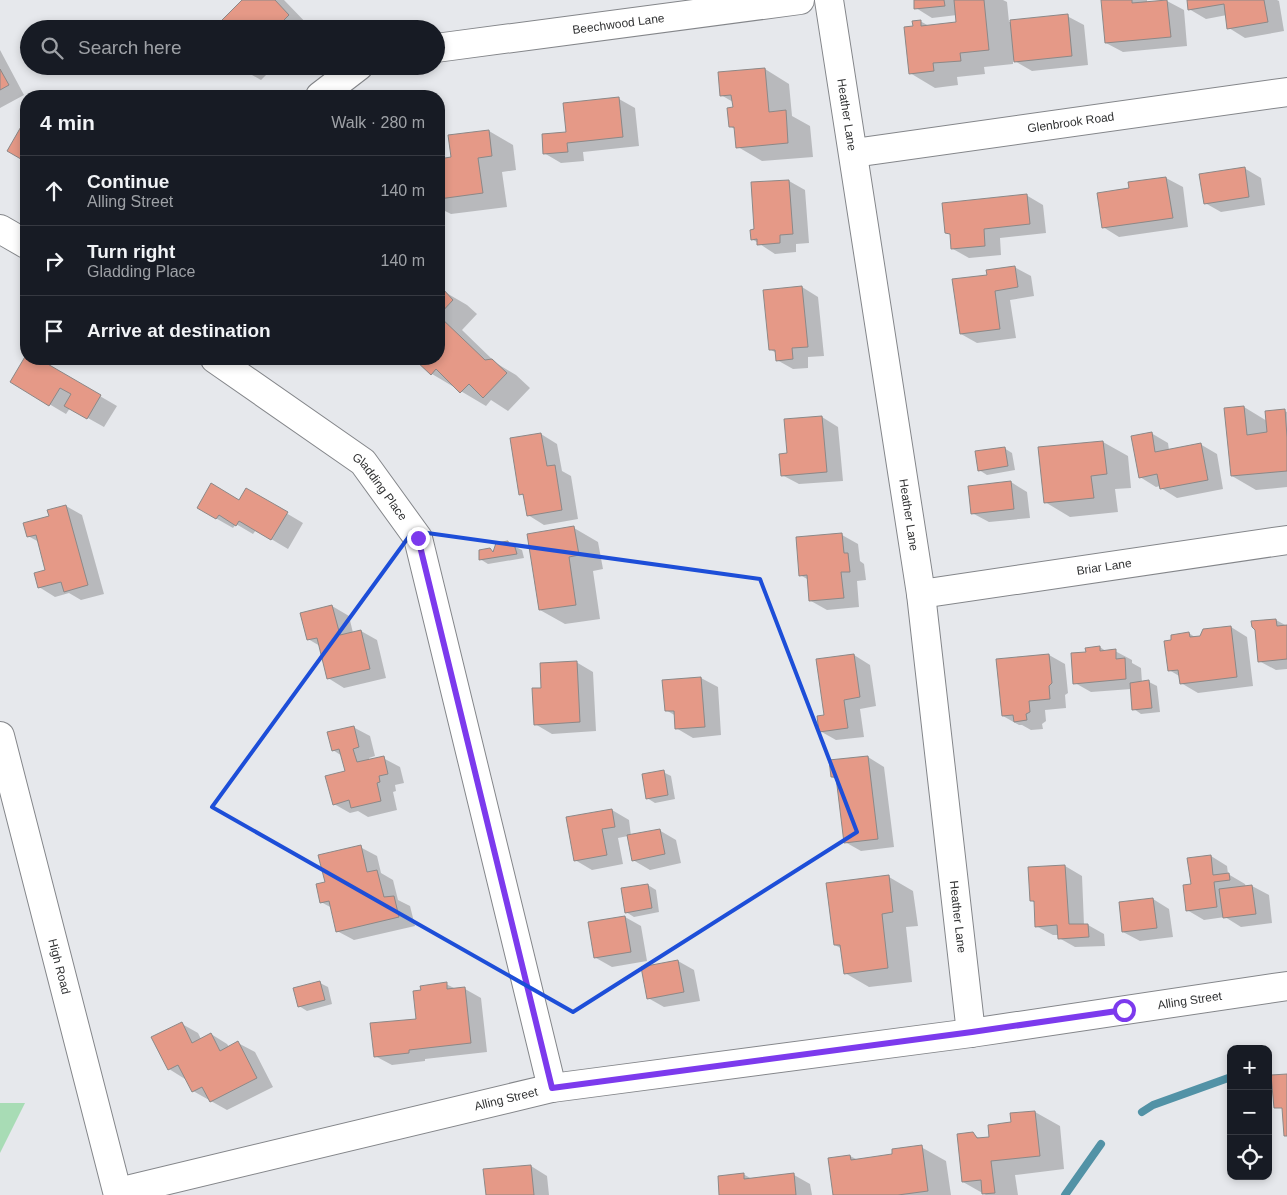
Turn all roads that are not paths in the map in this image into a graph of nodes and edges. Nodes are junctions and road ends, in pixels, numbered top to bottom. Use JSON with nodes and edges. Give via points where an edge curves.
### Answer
{"nodes":[{"id":1,"x":800,"y":0,"type":"edge"},
{"id":2,"x":829,"y":0,"type":"edge"},
{"id":3,"x":445,"y":47,"type":"edge"},
{"id":4,"x":347,"y":75,"type":"edge"},
{"id":5,"x":328,"y":90,"type":"edge"},
{"id":6,"x":1287,"y":92,"type":"edge"},
{"id":7,"x":854,"y":154,"type":"junction"},
{"id":8,"x":0,"y":229,"type":"edge"},
{"id":9,"x":20,"y":241,"type":"edge"},
{"id":10,"x":224,"y":365,"type":"edge"},
{"id":11,"x":1287,"y":540,"type":"edge"},
{"id":12,"x":921,"y":594,"type":"junction"},
{"id":13,"x":0,"y":736,"type":"edge"},
{"id":14,"x":1287,"y":986,"type":"edge"},
{"id":15,"x":972,"y":1032,"type":"junction"},
{"id":16,"x":552,"y":1088,"type":"junction"},
{"id":17,"x":118,"y":1193,"type":"edge"}],
"edges":[{"from":1,"to":3,"type":"street","name":"Beechwood Lane"},
{"from":2,"to":7,"type":"street","name":"Heather Lane"},
{"from":4,"to":5,"type":"street"},
{"from":6,"to":7,"type":"street","name":"Glenbrook Road"},
{"from":7,"to":12,"type":"street","name":"Heather Lane"},
{"from":8,"to":9,"type":"street"},
{"from":10,"to":16,"type":"street","name":"Gladding Place","via":[[363,462],[418,538]]},
{"from":11,"to":12,"type":"street","name":"Briar Lane"},
{"from":12,"to":15,"type":"street","name":"Heather Lane"},
{"from":13,"to":17,"type":"street","name":"High Road"},
{"from":14,"to":15,"type":"street","name":"Alling Street"},
{"from":15,"to":16,"type":"street","name":"Alling Street"},
{"from":16,"to":17,"type":"street","name":"Alling Street"}]}
